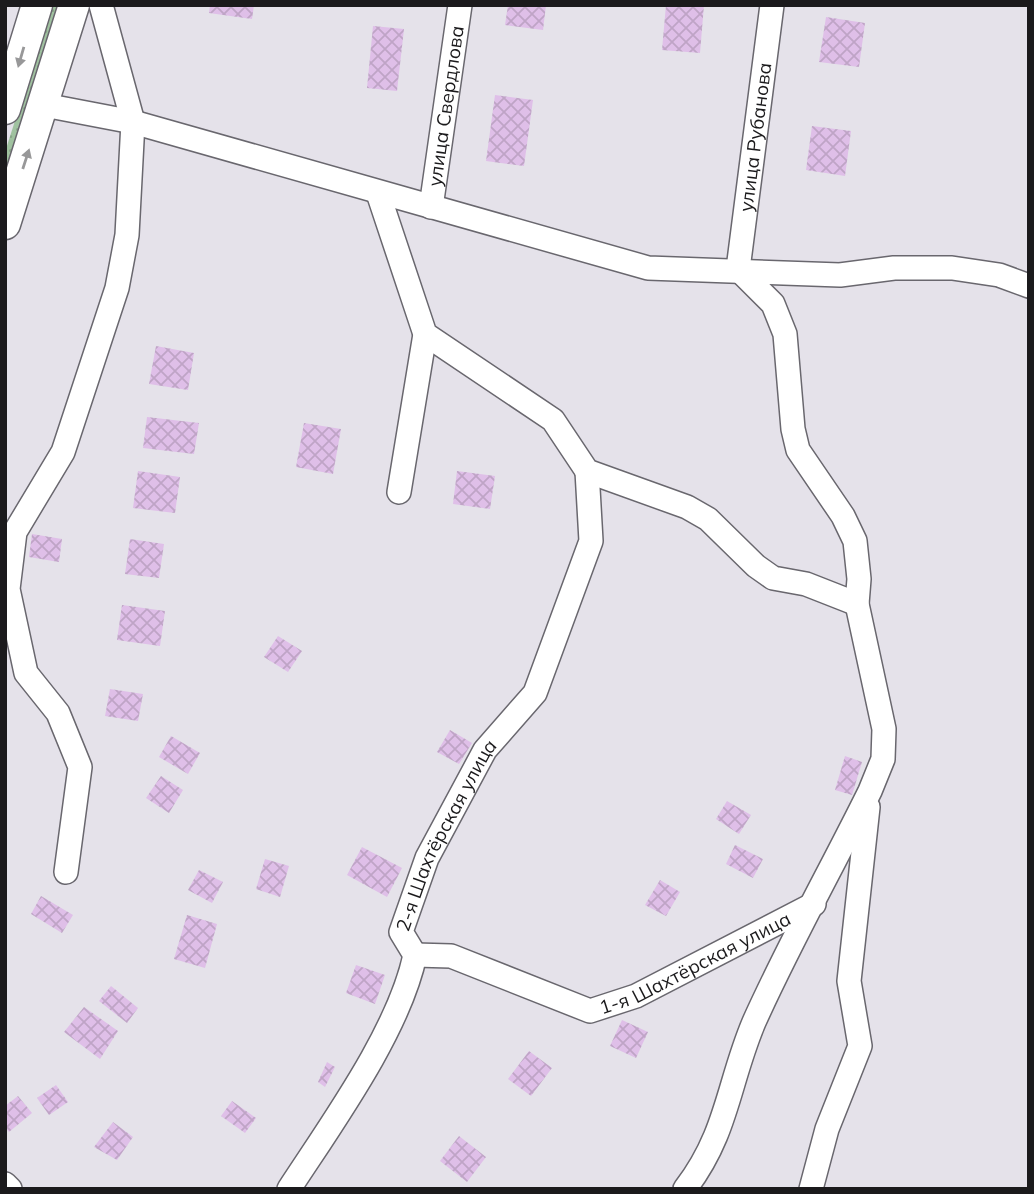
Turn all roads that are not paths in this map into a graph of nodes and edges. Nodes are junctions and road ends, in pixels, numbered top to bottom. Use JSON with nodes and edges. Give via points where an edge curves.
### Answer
{"nodes":[{"id":1,"x":37,"y":5,"type":"edge"},
{"id":2,"x":74,"y":5,"type":"edge"},
{"id":3,"x":101,"y":5,"type":"edge"},
{"id":4,"x":460,"y":5,"type":"edge"},
{"id":5,"x":772,"y":5,"type":"edge"},
{"id":6,"x":44,"y":105,"type":"junction"},
{"id":7,"x":5,"y":109,"type":"edge"},
{"id":8,"x":133,"y":122,"type":"junction"},
{"id":9,"x":377,"y":193,"type":"junction"},
{"id":10,"x":431,"y":207,"type":"junction"},
{"id":11,"x":5,"y":224,"type":"edge"},
{"id":12,"x":738,"y":269,"type":"junction"},
{"id":13,"x":1029,"y":286,"type":"edge"},
{"id":14,"x":425,"y":334,"type":"junction"},
{"id":15,"x":587,"y":471,"type":"junction"},
{"id":16,"x":399,"y":492,"type":"dead end"},
{"id":17,"x":857,"y":604,"type":"junction"},
{"id":18,"x":870,"y":792,"type":"junction"},
{"id":19,"x":65,"y":873,"type":"dead end"},
{"id":20,"x":814,"y":904,"type":"junction"},
{"id":21,"x":415,"y":955,"type":"junction"},
{"id":22,"x":289,"y":1189,"type":"edge"},
{"id":23,"x":685,"y":1189,"type":"edge"},
{"id":24,"x":811,"y":1189,"type":"edge"}],
"edges":[{"from":1,"to":7,"type":"main road","one_way":true},
{"from":2,"to":6,"type":"main road"},
{"from":3,"to":8,"type":"street"},
{"from":4,"to":10,"type":"street","name":"улица Свердлова"},
{"from":5,"to":12,"type":"street","name":"улица Рубанова"},
{"from":6,"to":8,"type":"street"},
{"from":11,"to":6,"type":"main road","one_way":true},
{"from":8,"to":9,"type":"street"},
{"from":8,"to":19,"type":"street","via":[[127,236],[117,288],[62,452],[15,532],[8,589],[26,673],[58,713],[80,767]]},
{"from":9,"to":10,"type":"street"},
{"from":9,"to":14,"type":"street"},
{"from":10,"to":12,"type":"street","via":[[648,268]]},
{"from":12,"to":13,"type":"street","via":[[839,275],[894,268],[952,268],[999,275]]},
{"from":12,"to":17,"type":"street","via":[[773,304],[785,334],[798,450],[855,541]]},
{"from":14,"to":15,"type":"street","via":[[553,420]]},
{"from":14,"to":16,"type":"street"},
{"from":15,"to":17,"type":"street","via":[[708,519],[772,578],[806,584]]},
{"from":15,"to":21,"type":"street","name":"2-я Шахтёрская улица","via":[[590,541],[535,693],[485,750],[427,858],[401,932]]},
{"from":17,"to":18,"type":"street","name":"1-я Шахтёрская улица","via":[[884,729],[883,759]]},
{"from":18,"to":20,"type":"street","name":"1-я Шахтёрская улица"},
{"from":18,"to":24,"type":"street","via":[[849,981],[860,1046],[827,1129]]},
{"from":20,"to":21,"type":"street","name":"1-я Шахтёрская улица","via":[[636,996],[590,1011],[452,956]]},
{"from":20,"to":23,"type":"street","name":"1-я Шахтёрская улица","via":[[754,1022],[719,1133],[705,1163]]},
{"from":21,"to":22,"type":"street","name":"2-я Шахтёрская улица","via":[[408,988],[345,1104]]}]}
